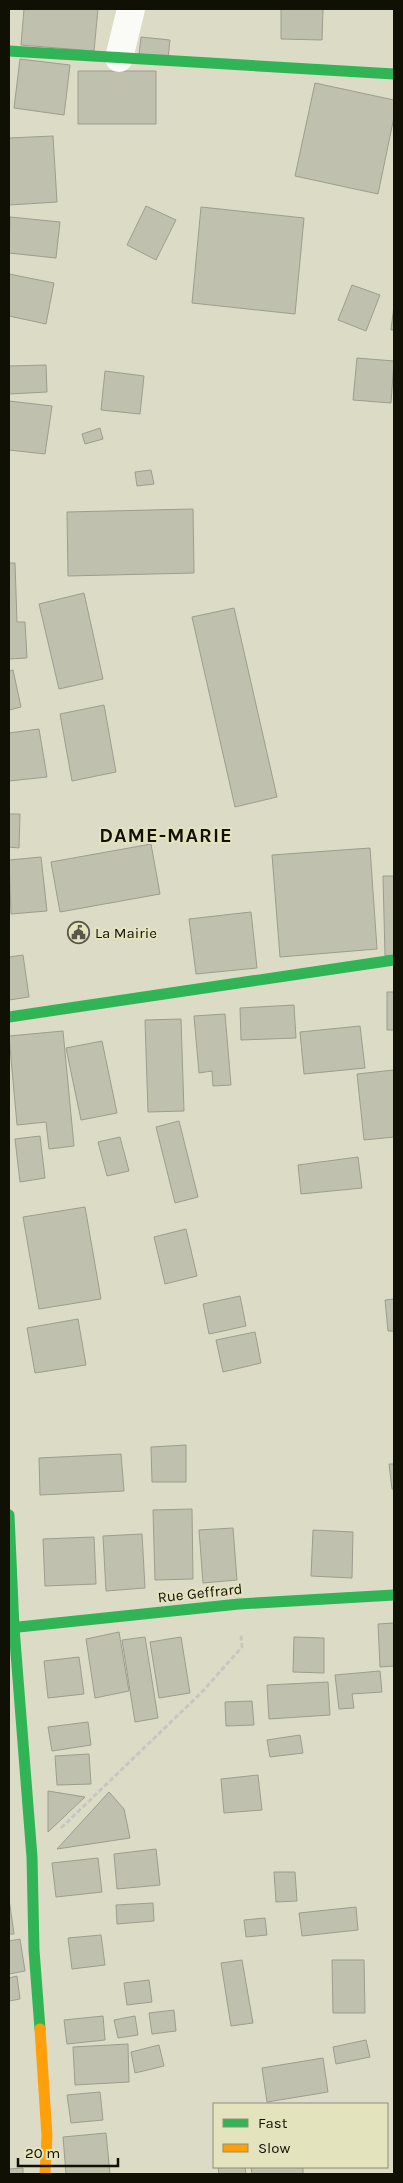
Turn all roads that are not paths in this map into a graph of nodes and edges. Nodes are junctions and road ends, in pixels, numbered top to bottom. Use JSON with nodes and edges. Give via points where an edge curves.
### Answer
{"nodes":[{"id":1,"x":131,"y":9,"type":"edge"},
{"id":2,"x":9,"y":51,"type":"edge"},
{"id":3,"x":120,"y":58,"type":"junction"},
{"id":4,"x":394,"y":74,"type":"edge"},
{"id":5,"x":394,"y":960,"type":"edge"},
{"id":6,"x":9,"y":1017,"type":"edge"},
{"id":7,"x":9,"y":1515,"type":"edge"},
{"id":8,"x":394,"y":1595,"type":"edge"},
{"id":9,"x":12,"y":1628,"type":"edge"},
{"id":10,"x":45,"y":2174,"type":"edge"}],
"edges":[{"from":1,"to":3,"type":"street"},
{"from":2,"to":3,"type":"street"},
{"from":3,"to":4,"type":"street"},
{"from":5,"to":6,"type":"street"},
{"from":7,"to":9,"type":"street"},
{"from":8,"to":9,"type":"street","name":"Rue Geffrard","via":[[238,1604]]},
{"from":9,"to":10,"type":"street","via":[[32,1857],[34,1950],[47,2136]]}]}
